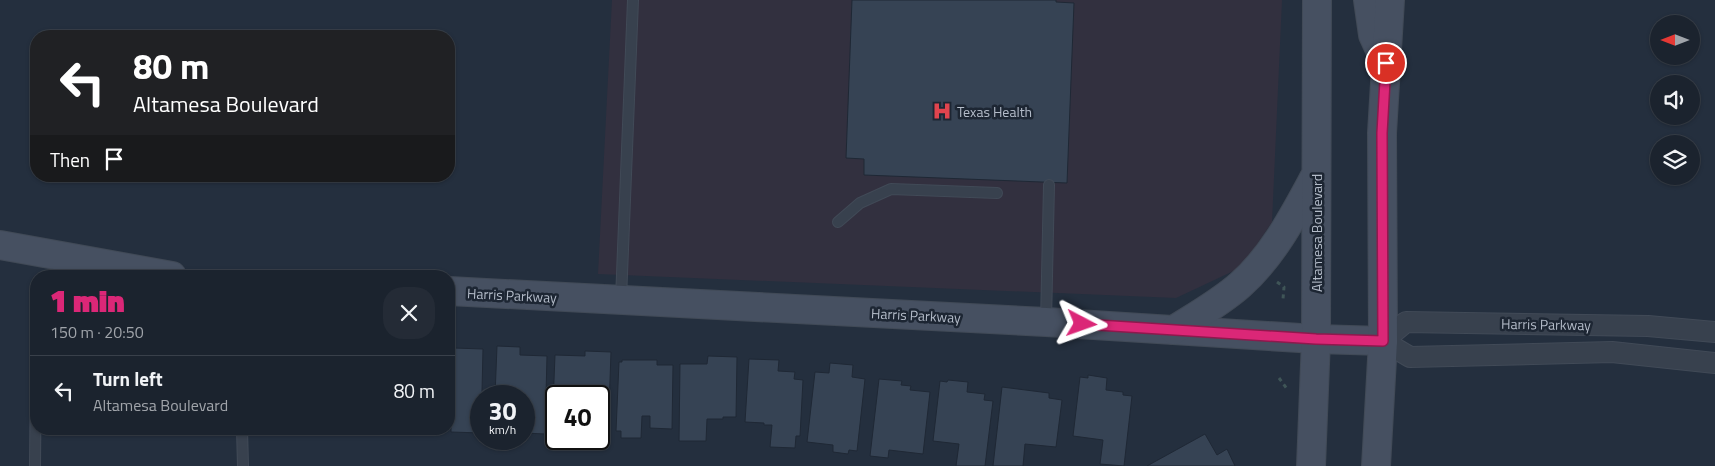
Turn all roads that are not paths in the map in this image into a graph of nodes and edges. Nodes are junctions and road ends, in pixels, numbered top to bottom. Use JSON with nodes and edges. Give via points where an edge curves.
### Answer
{"nodes":[{"id":1,"x":633,"y":0,"type":"edge"},
{"id":2,"x":1317,"y":0,"type":"edge"},
{"id":3,"x":1368,"y":0,"type":"edge"},
{"id":4,"x":1390,"y":0,"type":"edge"},
{"id":5,"x":1386,"y":63,"type":"junction"},
{"id":6,"x":1316,"y":174,"type":"junction"},
{"id":7,"x":1049,"y":185,"type":"dead end"},
{"id":8,"x":997,"y":192,"type":"dead end"},
{"id":9,"x":838,"y":222,"type":"dead end"},
{"id":10,"x":0,"y":245,"type":"edge"},
{"id":11,"x":139,"y":270,"type":"edge"},
{"id":12,"x":455,"y":291,"type":"edge"},
{"id":13,"x":621,"y":300,"type":"junction"},
{"id":14,"x":1046,"y":322,"type":"junction"},
{"id":15,"x":1174,"y":330,"type":"junction"},
{"id":16,"x":1715,"y":332,"type":"edge"},
{"id":17,"x":1316,"y":339,"type":"junction"},
{"id":18,"x":1383,"y":341,"type":"junction"},
{"id":19,"x":1715,"y":362,"type":"edge"},
{"id":20,"x":35,"y":435,"type":"edge"},
{"id":21,"x":242,"y":435,"type":"edge"},
{"id":22,"x":35,"y":466,"type":"edge"},
{"id":23,"x":243,"y":466,"type":"edge"},
{"id":24,"x":1311,"y":466,"type":"edge"},
{"id":25,"x":1376,"y":466,"type":"edge"}],
"edges":[{"from":1,"to":13,"type":"lane"},
{"from":2,"to":6,"type":"main road","name":"Altamesa Boulevard"},
{"from":3,"to":5,"type":"main road","via":[[1373,35]]},
{"from":4,"to":5,"type":"main road"},
{"from":5,"to":18,"type":"main road","via":[[1382,133]]},
{"from":6,"to":15,"type":"main road","via":[[1268,254],[1246,279]]},
{"from":6,"to":17,"type":"main road","name":"Altamesa Boulevard"},
{"from":7,"to":14,"type":"lane"},
{"from":8,"to":9,"type":"lane","via":[[891,189],[860,203]]},
{"from":10,"to":11,"type":"main road"},
{"from":12,"to":13,"type":"main road","name":"Harris Parkway"},
{"from":13,"to":14,"type":"main road","name":"Harris Parkway"},
{"from":14,"to":15,"type":"main road","name":"Harris Parkway"},
{"from":15,"to":17,"type":"main road","name":"Harris Parkway"},
{"from":16,"to":18,"type":"street","name":"Harris Parkway","via":[[1648,326],[1406,322]]},
{"from":17,"to":18,"type":"main road","name":"Harris Parkway"},
{"from":17,"to":24,"type":"main road","name":"Altamesa Boulevard"},
{"from":18,"to":19,"type":"street","name":"Harris Parkway","via":[[1410,357],[1612,352]]},
{"from":18,"to":25,"type":"main road"},
{"from":20,"to":22,"type":"lane"},
{"from":21,"to":23,"type":"lane"}]}
